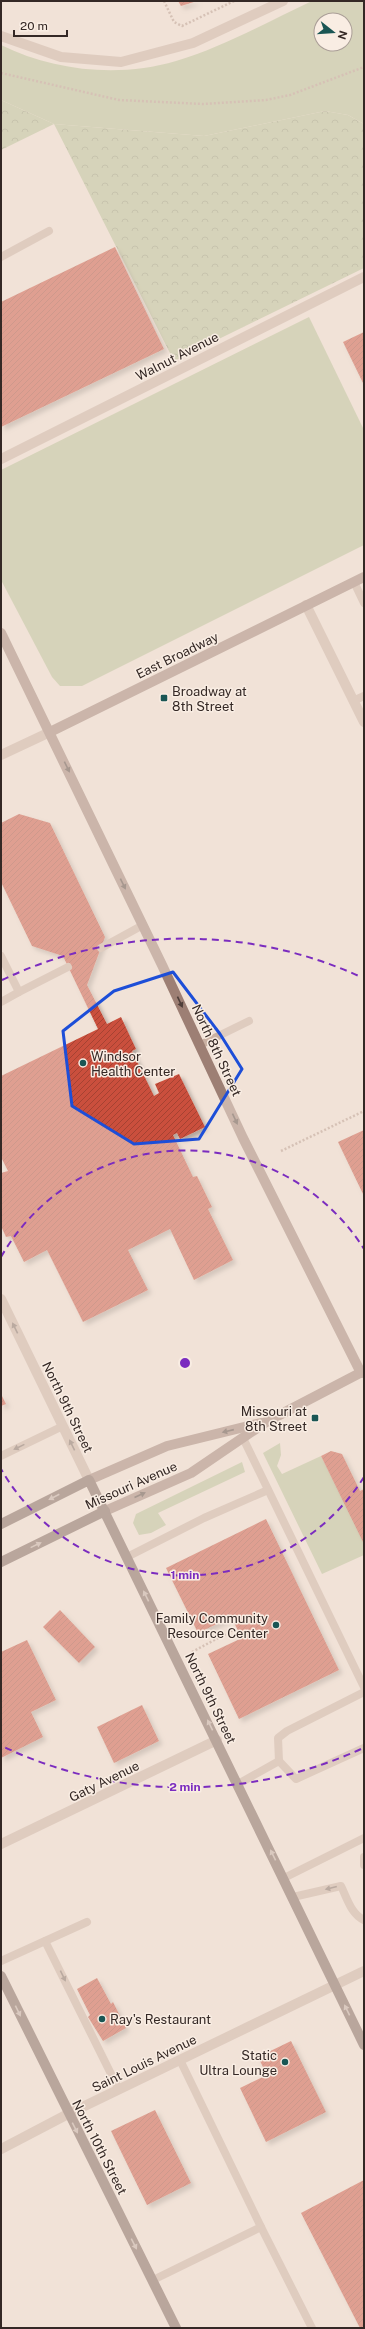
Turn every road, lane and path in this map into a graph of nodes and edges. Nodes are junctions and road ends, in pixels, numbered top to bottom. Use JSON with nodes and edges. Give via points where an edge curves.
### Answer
{"nodes":[{"id":1,"x":164,"y":1,"type":"edge"},
{"id":2,"x":234,"y":1,"type":"edge"},
{"id":3,"x":283,"y":1,"type":"edge"},
{"id":4,"x":1,"y":36,"type":"edge"},
{"id":5,"x":364,"y":67,"type":"edge"},
{"id":6,"x":1,"y":73,"type":"edge"},
{"id":7,"x":49,"y":231,"type":"dead end"},
{"id":8,"x":1,"y":257,"type":"edge"},
{"id":9,"x":364,"y":277,"type":"edge"},
{"id":10,"x":1,"y":459,"type":"edge"},
{"id":11,"x":364,"y":577,"type":"edge"},
{"id":12,"x":354,"y":582,"type":"junction"},
{"id":13,"x":364,"y":603,"type":"edge"},
{"id":14,"x":306,"y":605,"type":"junction"},
{"id":15,"x":1,"y":633,"type":"edge"},
{"id":16,"x":364,"y":696,"type":"edge"},
{"id":17,"x":353,"y":700,"type":"junction"},
{"id":18,"x":364,"y":722,"type":"edge"},
{"id":19,"x":50,"y":732,"type":"junction"},
{"id":20,"x":1,"y":755,"type":"edge"},
{"id":21,"x":143,"y":926,"type":"junction"},
{"id":22,"x":101,"y":948,"type":"dead end"},
{"id":23,"x":1,"y":956,"type":"edge"},
{"id":24,"x":68,"y":967,"type":"dead end"},
{"id":25,"x":19,"y":992,"type":"junction"},
{"id":26,"x":1,"y":1002,"type":"edge"},
{"id":27,"x":249,"y":1021,"type":"dead end"},
{"id":28,"x":200,"y":1045,"type":"junction"},
{"id":29,"x":364,"y":1111,"type":"edge"},
{"id":30,"x":281,"y":1151,"type":"dead end"},
{"id":31,"x":1,"y":1299,"type":"edge"},
{"id":32,"x":363,"y":1374,"type":"edge"},
{"id":33,"x":266,"y":1422,"type":"junction"},
{"id":34,"x":63,"y":1426,"type":"junction"},
{"id":35,"x":243,"y":1438,"type":"junction"},
{"id":36,"x":1,"y":1456,"type":"edge"},
{"id":37,"x":89,"y":1480,"type":"junction"},
{"id":38,"x":268,"y":1490,"type":"junction"},
{"id":39,"x":104,"y":1511,"type":"junction"},
{"id":40,"x":1,"y":1524,"type":"edge"},
{"id":41,"x":126,"y":1557,"type":"junction"},
{"id":42,"x":1,"y":1562,"type":"edge"},
{"id":43,"x":233,"y":1630,"type":"dead end"},
{"id":44,"x":192,"y":1652,"type":"dead end"},
{"id":45,"x":364,"y":1687,"type":"edge"},
{"id":46,"x":364,"y":1692,"type":"edge"},
{"id":47,"x":217,"y":1740,"type":"junction"},
{"id":48,"x":364,"y":1748,"type":"edge"},
{"id":49,"x":279,"y":1762,"type":"junction"},
{"id":50,"x":238,"y":1784,"type":"junction"},
{"id":51,"x":364,"y":1838,"type":"edge"},
{"id":52,"x":1,"y":1844,"type":"edge"},
{"id":53,"x":364,"y":1857,"type":"edge"},
{"id":54,"x":364,"y":1865,"type":"edge"},
{"id":55,"x":284,"y":1878,"type":"junction"},
{"id":56,"x":293,"y":1898,"type":"junction"},
{"id":57,"x":364,"y":1920,"type":"edge"},
{"id":58,"x":87,"y":1922,"type":"dead end"},
{"id":59,"x":45,"y":1941,"type":"junction"},
{"id":60,"x":1,"y":1961,"type":"edge"},
{"id":61,"x":364,"y":1971,"type":"edge"},
{"id":62,"x":1,"y":1976,"type":"edge"},
{"id":63,"x":335,"y":1985,"type":"junction"},
{"id":64,"x":364,"y":2045,"type":"edge"},
{"id":65,"x":180,"y":2060,"type":"junction"},
{"id":66,"x":119,"y":2090,"type":"junction"},
{"id":67,"x":68,"y":2114,"type":"junction"},
{"id":68,"x":1,"y":2149,"type":"edge"},
{"id":69,"x":260,"y":2227,"type":"junction"},
{"id":70,"x":153,"y":2280,"type":"junction"},
{"id":71,"x":176,"y":2328,"type":"edge"},
{"id":72,"x":312,"y":2328,"type":"edge"}],
"edges":[{"from":1,"to":2,"type":"path","via":[[174,22],[182,26]]},
{"from":3,"to":4,"type":"street","via":[[193,43],[121,62],[61,57]]},
{"from":5,"to":6,"type":"path","via":[[290,95],[266,100],[203,104],[119,100]]},
{"from":7,"to":8,"type":"lane"},
{"from":9,"to":10,"type":"street","name":"Walnut Avenue"},
{"from":11,"to":12,"type":"main road","name":"East Broadway"},
{"from":12,"to":13,"type":"lane"},
{"from":12,"to":14,"type":"main road","name":"East Broadway"},
{"from":14,"to":17,"type":"street"},
{"from":14,"to":19,"type":"main road","name":"East Broadway"},
{"from":15,"to":19,"type":"main road","name":"North 8th Street"},
{"from":16,"to":17,"type":"lane"},
{"from":17,"to":18,"type":"street"},
{"from":19,"to":20,"type":"street","name":"East Broadway"},
{"from":19,"to":21,"type":"main road","name":"North 8th Street","one_way":true},
{"from":21,"to":22,"type":"lane"},
{"from":21,"to":28,"type":"main road","name":"North 8th Street","one_way":true},
{"from":23,"to":25,"type":"lane"},
{"from":24,"to":25,"type":"lane"},
{"from":25,"to":26,"type":"lane"},
{"from":27,"to":28,"type":"lane"},
{"from":28,"to":32,"type":"main road","name":"North 8th Street","one_way":true,"via":[[243,1138]]},
{"from":29,"to":30,"type":"path"},
{"from":34,"to":31,"type":"street","name":"North 9th Street","one_way":true},
{"from":32,"to":33,"type":"main road","name":"Missouri Avenue"},
{"from":33,"to":35,"type":"main road","name":"Missouri Avenue"},
{"from":33,"to":37,"type":"main road","name":"Missouri Avenue","one_way":true,"via":[[167,1446]]},
{"from":34,"to":36,"type":"lane","one_way":true},
{"from":37,"to":34,"type":"street","name":"North 9th Street","one_way":true},
{"from":35,"to":38,"type":"lane"},
{"from":39,"to":35,"type":"main road","name":"Missouri Avenue","one_way":true,"via":[[191,1473]]},
{"from":37,"to":39,"type":"main road","name":"North 9th Street"},
{"from":37,"to":40,"type":"main road","name":"Missouri Avenue","one_way":true},
{"from":38,"to":41,"type":"lane"},
{"from":38,"to":45,"type":"lane"},
{"from":39,"to":41,"type":"main road","name":"North 9th Street"},
{"from":42,"to":39,"type":"main road","name":"Missouri Avenue","one_way":true},
{"from":47,"to":41,"type":"main road","name":"North 9th Street","one_way":true},
{"from":43,"to":44,"type":"path"},
{"from":46,"to":49,"type":"lane","via":[[278,1738]]},
{"from":47,"to":50,"type":"main road","name":"North 9th Street"},
{"from":47,"to":52,"type":"street","name":"Gaty Avenue"},
{"from":48,"to":49,"type":"lane","via":[[296,1780]]},
{"from":49,"to":50,"type":"lane"},
{"from":55,"to":50,"type":"main road","name":"North 9th Street","one_way":true},
{"from":51,"to":55,"type":"lane"},
{"from":53,"to":54,"type":"lane"},
{"from":55,"to":56,"type":"main road","name":"North 9th Street"},
{"from":57,"to":56,"type":"lane","one_way":true,"via":[[355,1914],[342,1886]]},
{"from":56,"to":63,"type":"main road","name":"North 9th Street"},
{"from":58,"to":59,"type":"lane"},
{"from":59,"to":60,"type":"lane"},
{"from":59,"to":66,"type":"lane","one_way":true},
{"from":61,"to":63,"type":"street","name":"Saint Louis Avenue"},
{"from":62,"to":67,"type":"main road","name":"North 10th Street","one_way":true},
{"from":64,"to":63,"type":"main road","name":"North 9th Street","one_way":true},
{"from":63,"to":65,"type":"street","name":"Saint Louis Avenue"},
{"from":65,"to":66,"type":"street","name":"Saint Louis Avenue"},
{"from":65,"to":69,"type":"lane"},
{"from":66,"to":67,"type":"street","name":"Saint Louis Avenue"},
{"from":67,"to":68,"type":"street","name":"Saint Louis Avenue"},
{"from":67,"to":70,"type":"main road","name":"North 10th Street","one_way":true},
{"from":69,"to":70,"type":"lane"},
{"from":69,"to":72,"type":"lane"},
{"from":70,"to":71,"type":"main road","name":"North 10th Street"}]}
